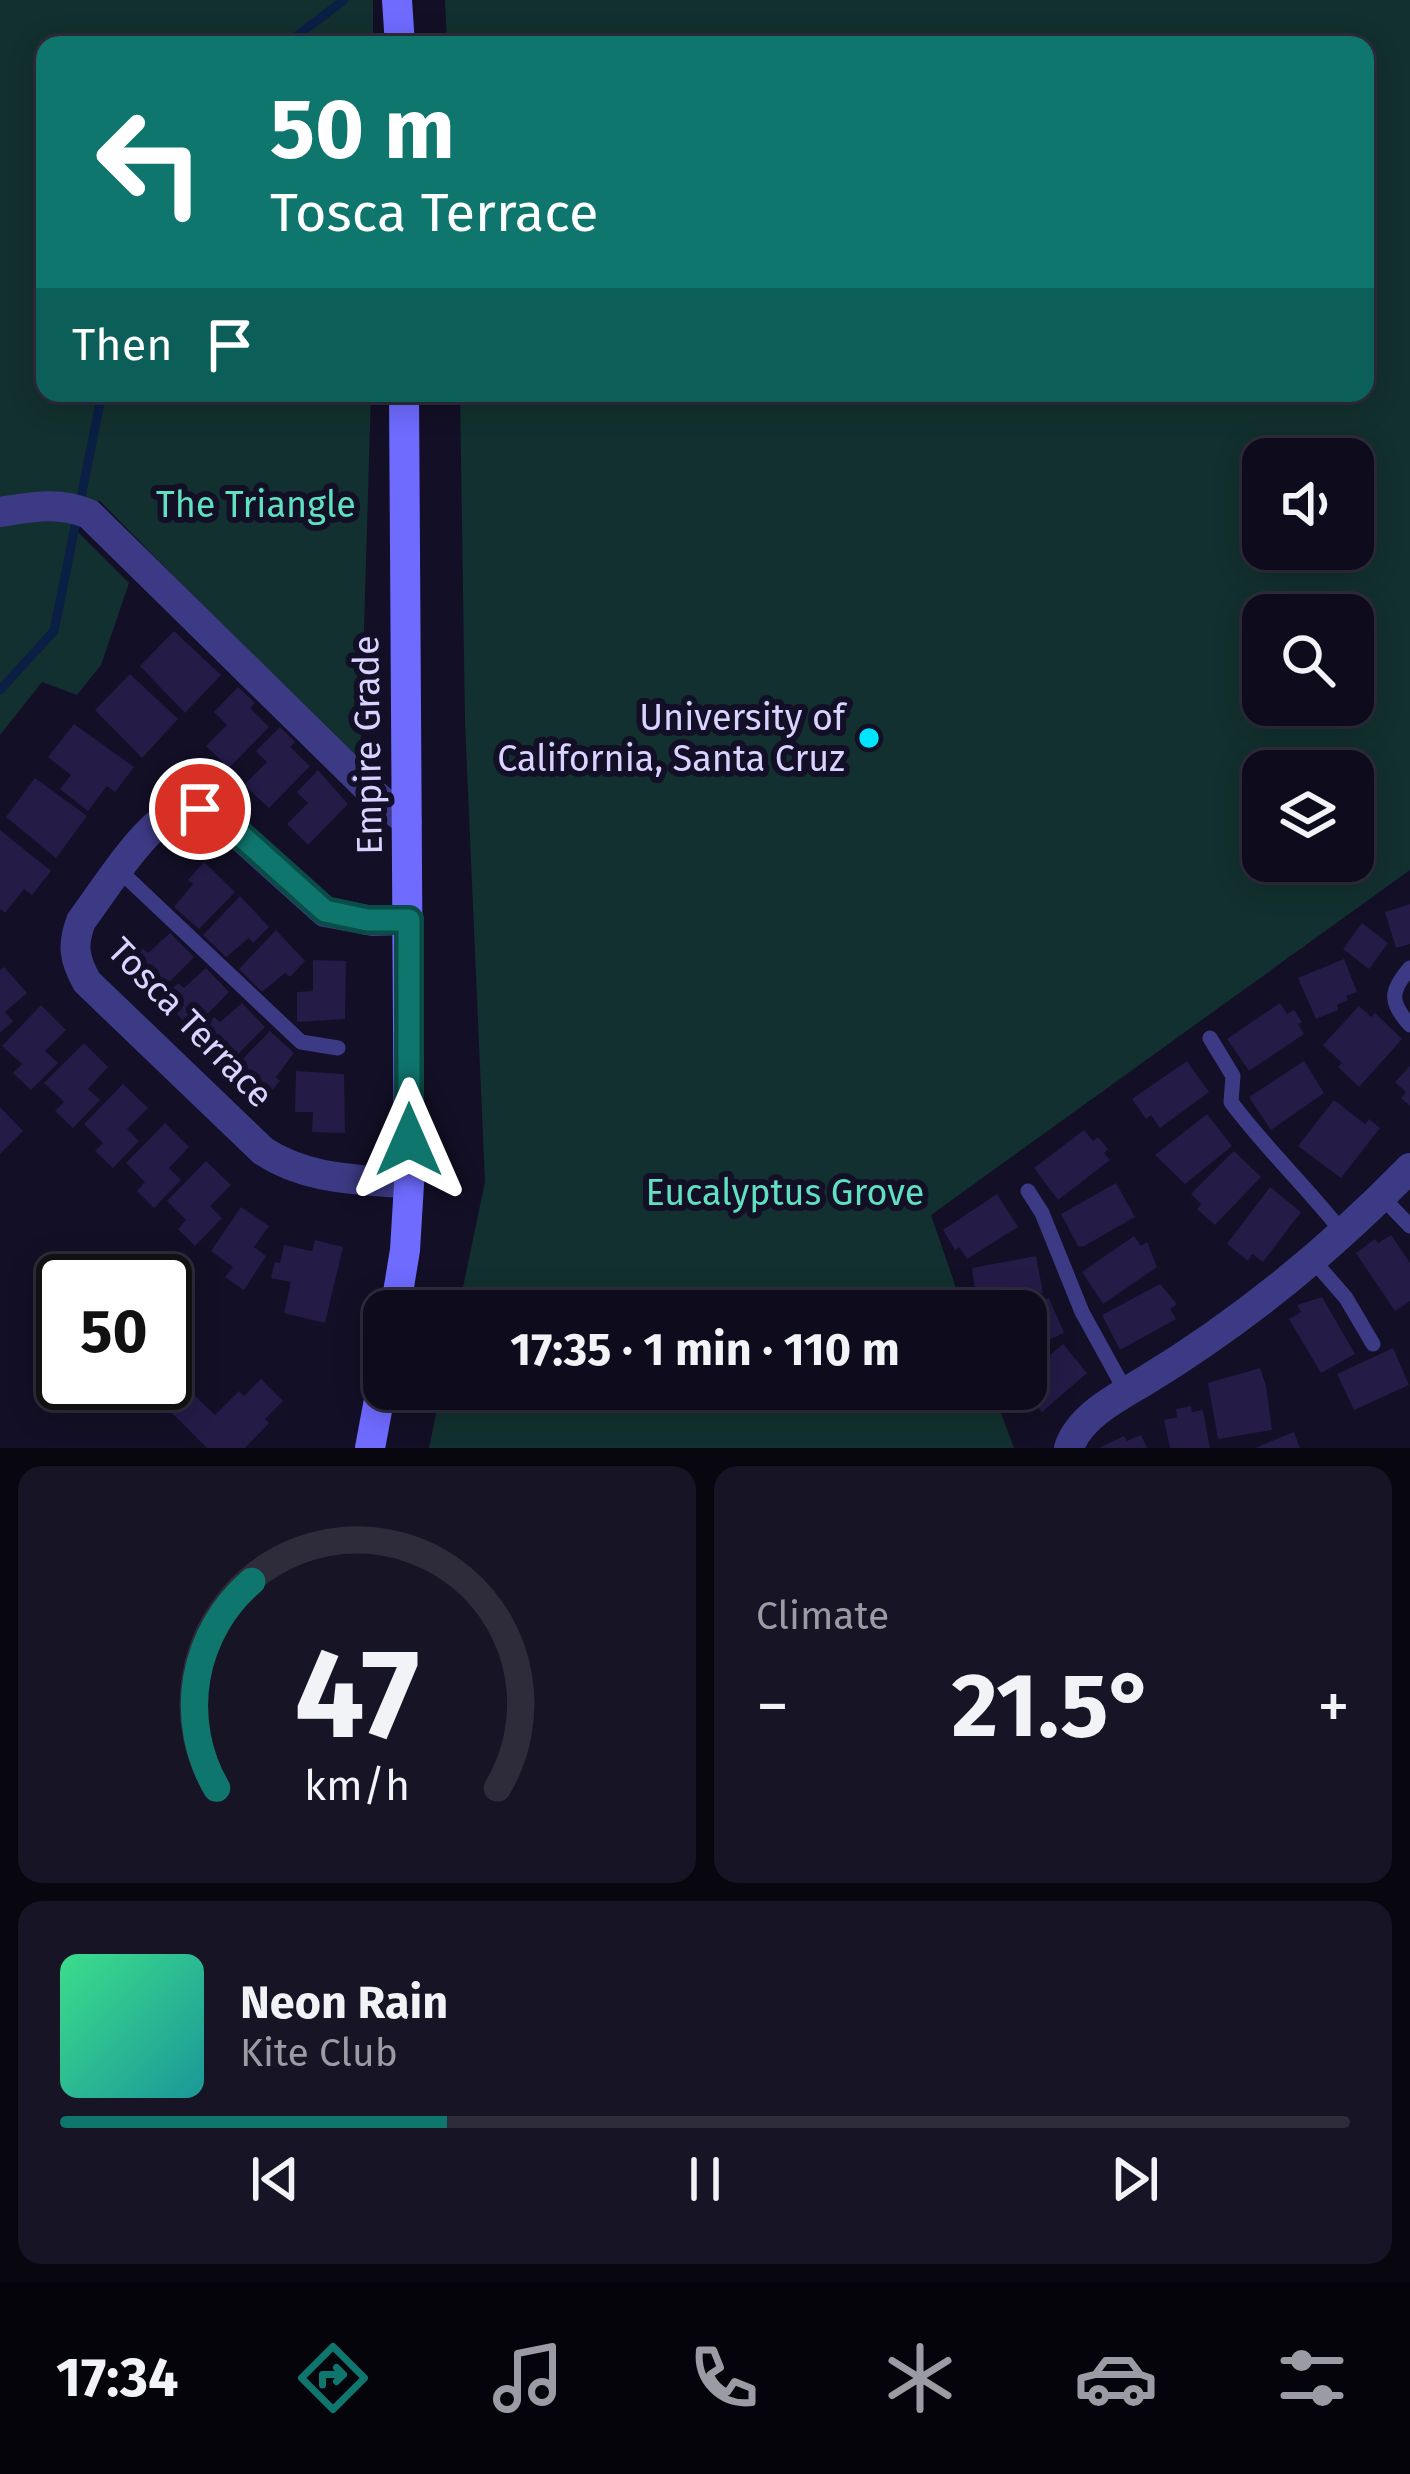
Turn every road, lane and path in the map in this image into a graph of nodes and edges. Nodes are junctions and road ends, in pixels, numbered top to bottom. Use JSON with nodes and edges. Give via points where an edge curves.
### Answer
{"nodes":[{"id":1,"x":397,"y":0,"type":"edge"},
{"id":2,"x":399,"y":36,"type":"edge"},
{"id":3,"x":404,"y":402,"type":"edge"},
{"id":4,"x":0,"y":512,"type":"edge"},
{"id":5,"x":407,"y":821,"type":"junction"},
{"id":6,"x":120,"y":871,"type":"junction"},
{"id":7,"x":409,"y":920,"type":"junction"},
{"id":8,"x":1410,"y":968,"type":"edge"},
{"id":9,"x":1410,"y":1025,"type":"edge"},
{"id":10,"x":1210,"y":1038,"type":"dead end"},
{"id":11,"x":338,"y":1048,"type":"dead end"},
{"id":12,"x":1410,"y":1168,"type":"edge"},
{"id":13,"x":409,"y":1184,"type":"junction"},
{"id":14,"x":1028,"y":1191,"type":"dead end"},
{"id":15,"x":1382,"y":1197,"type":"junction"},
{"id":16,"x":1410,"y":1226,"type":"edge"},
{"id":17,"x":1343,"y":1233,"type":"junction"},
{"id":18,"x":1312,"y":1259,"type":"junction"},
{"id":19,"x":398,"y":1290,"type":"edge"},
{"id":20,"x":1373,"y":1344,"type":"dead end"},
{"id":21,"x":1126,"y":1392,"type":"junction"},
{"id":22,"x":377,"y":1410,"type":"edge"},
{"id":23,"x":370,"y":1448,"type":"edge"},
{"id":24,"x":1069,"y":1448,"type":"edge"}],
"edges":[{"from":1,"to":2,"type":"main road"},
{"from":3,"to":5,"type":"main road","name":"Empire Grade"},
{"from":4,"to":5,"type":"street","via":[[46,505],[89,514]]},
{"from":5,"to":7,"type":"main road","name":"Empire Grade"},
{"from":6,"to":7,"type":"street","name":"Tosca Terrace","via":[[167,816],[200,809],[218,815],[325,911]]},
{"from":6,"to":11,"type":"lane","via":[[301,1042]]},
{"from":6,"to":13,"type":"street","name":"Tosca Terrace","via":[[75,938],[74,961],[87,982],[287,1167]]},
{"from":7,"to":13,"type":"main road","name":"Empire Grade"},
{"from":8,"to":9,"type":"lane","via":[[1392,998]]},
{"from":10,"to":17,"type":"lane","via":[[1233,1076],[1231,1102]]},
{"from":12,"to":15,"type":"street"},
{"from":13,"to":19,"type":"main road","name":"Empire Grade"},
{"from":14,"to":21,"type":"lane"},
{"from":15,"to":16,"type":"lane"},
{"from":15,"to":17,"type":"street"},
{"from":17,"to":18,"type":"street"},
{"from":18,"to":20,"type":"lane"},
{"from":18,"to":21,"type":"street","via":[[1218,1336]]},
{"from":21,"to":24,"type":"street","via":[[1090,1417]]},
{"from":22,"to":23,"type":"main road"}]}
